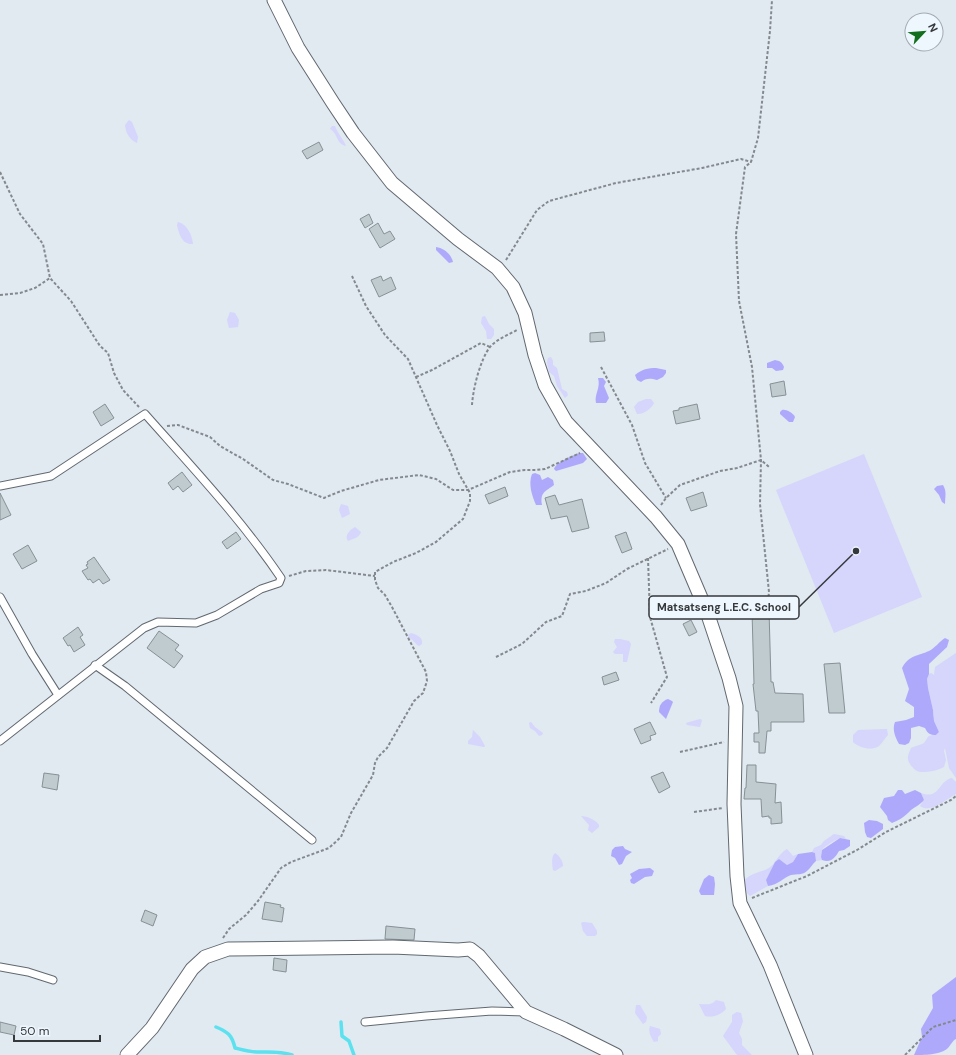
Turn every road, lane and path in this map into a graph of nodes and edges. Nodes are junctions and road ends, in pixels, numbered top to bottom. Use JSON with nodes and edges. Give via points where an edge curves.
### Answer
{"nodes":[{"id":1,"x":274,"y":0,"type":"edge"},
{"id":2,"x":772,"y":0,"type":"edge"},
{"id":3,"x":751,"y":162,"type":"junction"},
{"id":4,"x":0,"y":172,"type":"edge"},
{"id":5,"x":500,"y":271,"type":"junction"},
{"id":6,"x":352,"y":276,"type":"dead end"},
{"id":7,"x":50,"y":278,"type":"junction"},
{"id":8,"x":0,"y":295,"type":"edge"},
{"id":9,"x":528,"y":324,"type":"junction"},
{"id":10,"x":490,"y":348,"type":"junction"},
{"id":11,"x":601,"y":367,"type":"dead end"},
{"id":12,"x":416,"y":377,"type":"junction"},
{"id":13,"x":472,"y":405,"type":"dead end"},
{"id":14,"x":145,"y":414,"type":"junction"},
{"id":15,"x":158,"y":429,"type":"junction"},
{"id":16,"x":590,"y":448,"type":"junction"},
{"id":17,"x":761,"y":460,"type":"junction"},
{"id":18,"x":769,"y":467,"type":"dead end"},
{"id":19,"x":0,"y":486,"type":"edge"},
{"id":20,"x":468,"y":490,"type":"junction"},
{"id":21,"x":666,"y":498,"type":"junction"},
{"id":22,"x":656,"y":517,"type":"junction"},
{"id":23,"x":678,"y":544,"type":"junction"},
{"id":24,"x":648,"y":558,"type":"junction"},
{"id":25,"x":375,"y":576,"type":"junction"},
{"id":26,"x":282,"y":578,"type":"junction"},
{"id":27,"x":0,"y":597,"type":"edge"},
{"id":28,"x":707,"y":612,"type":"junction"},
{"id":29,"x":496,"y":657,"type":"dead end"},
{"id":30,"x":95,"y":665,"type":"junction"},
{"id":31,"x":58,"y":694,"type":"junction"},
{"id":32,"x":651,"y":703,"type":"dead end"},
{"id":33,"x":0,"y":741,"type":"edge"},
{"id":34,"x":735,"y":744,"type":"junction"},
{"id":35,"x":680,"y":752,"type":"dead end"},
{"id":36,"x":956,"y":796,"type":"edge"},
{"id":37,"x":734,"y":808,"type":"junction"},
{"id":38,"x":694,"y":812,"type":"dead end"},
{"id":39,"x":312,"y":840,"type":"dead end"},
{"id":40,"x":740,"y":903,"type":"junction"},
{"id":41,"x":219,"y":952,"type":"junction"},
{"id":42,"x":0,"y":967,"type":"edge"},
{"id":43,"x":53,"y":980,"type":"dead end"},
{"id":44,"x":526,"y":1012,"type":"junction"},
{"id":45,"x":956,"y":1020,"type":"edge"},
{"id":46,"x":365,"y":1022,"type":"dead end"},
{"id":47,"x":127,"y":1055,"type":"edge"},
{"id":48,"x":616,"y":1055,"type":"edge"},
{"id":49,"x":806,"y":1055,"type":"edge"},
{"id":50,"x":904,"y":1055,"type":"edge"}],
"edges":[{"from":1,"to":5,"type":"street","via":[[298,48],[333,103],[392,183]]},
{"from":2,"to":3,"type":"path","via":[[758,138]]},
{"from":3,"to":5,"type":"path","via":[[742,159],[616,183],[549,201],[537,210]]},
{"from":3,"to":17,"type":"path","via":[[745,167],[736,234],[739,300],[752,367]]},
{"from":4,"to":7,"type":"path","via":[[20,214],[43,244]]},
{"from":5,"to":9,"type":"street","via":[[517,293]]},
{"from":6,"to":12,"type":"path","via":[[370,312],[385,335],[408,359]]},
{"from":7,"to":8,"type":"path","via":[[35,288]]},
{"from":7,"to":14,"type":"path","via":[[71,301],[100,346],[108,353],[123,390]]},
{"from":9,"to":10,"type":"path","via":[[500,339]]},
{"from":9,"to":16,"type":"street","via":[[545,385],[566,422]]},
{"from":10,"to":12,"type":"path","via":[[481,342]]},
{"from":10,"to":13,"type":"path","via":[[480,367],[473,390]]},
{"from":11,"to":21,"type":"path","via":[[632,425],[644,463]]},
{"from":12,"to":20,"type":"path"},
{"from":14,"to":15,"type":"lane"},
{"from":14,"to":19,"type":"lane","via":[[51,476]]},
{"from":15,"to":20,"type":"path","via":[[178,426],[210,437],[273,480],[324,498],[380,480],[419,475],[436,480],[454,490]]},
{"from":15,"to":26,"type":"lane","via":[[260,547]]},
{"from":16,"to":20,"type":"path","via":[[545,469],[510,472]]},
{"from":16,"to":22,"type":"street"},
{"from":17,"to":18,"type":"path"},
{"from":17,"to":21,"type":"path","via":[[720,471],[680,486]]},
{"from":17,"to":28,"type":"path","via":[[760,504],[768,601]]},
{"from":20,"to":25,"type":"path","via":[[470,501],[463,519],[436,542],[375,572]]},
{"from":21,"to":22,"type":"path"},
{"from":22,"to":23,"type":"street"},
{"from":23,"to":24,"type":"path"},
{"from":23,"to":28,"type":"street"},
{"from":24,"to":29,"type":"path","via":[[606,583],[570,594],[562,616],[546,622],[522,644]]},
{"from":24,"to":32,"type":"path","via":[[650,617],[667,677]]},
{"from":25,"to":26,"type":"path","via":[[326,570],[306,571]]},
{"from":25,"to":41,"type":"path","via":[[378,588],[392,607],[426,672],[427,681],[423,693],[414,701],[387,748],[378,757],[372,775],[341,837],[329,848],[281,868],[258,901],[229,929],[221,941]]},
{"from":26,"to":30,"type":"lane","via":[[279,583],[261,589],[217,615],[196,623],[158,622],[144,628]]},
{"from":27,"to":31,"type":"lane"},
{"from":28,"to":34,"type":"street","via":[[736,706]]},
{"from":30,"to":31,"type":"lane"},
{"from":30,"to":39,"type":"lane","via":[[125,686]]},
{"from":31,"to":33,"type":"lane"},
{"from":34,"to":35,"type":"path","via":[[722,741]]},
{"from":34,"to":37,"type":"street"},
{"from":36,"to":40,"type":"path","via":[[807,876]]},
{"from":37,"to":38,"type":"path"},
{"from":37,"to":40,"type":"street"},
{"from":40,"to":49,"type":"street","via":[[770,965]]},
{"from":41,"to":44,"type":"street","via":[[228,949],[393,947],[470,949],[479,956]]},
{"from":41,"to":47,"type":"street","via":[[205,956],[192,969],[152,1028]]},
{"from":42,"to":43,"type":"lane"},
{"from":44,"to":46,"type":"lane","via":[[492,1011]]},
{"from":44,"to":48,"type":"street"},
{"from":45,"to":50,"type":"path","via":[[933,1027]]}]}
